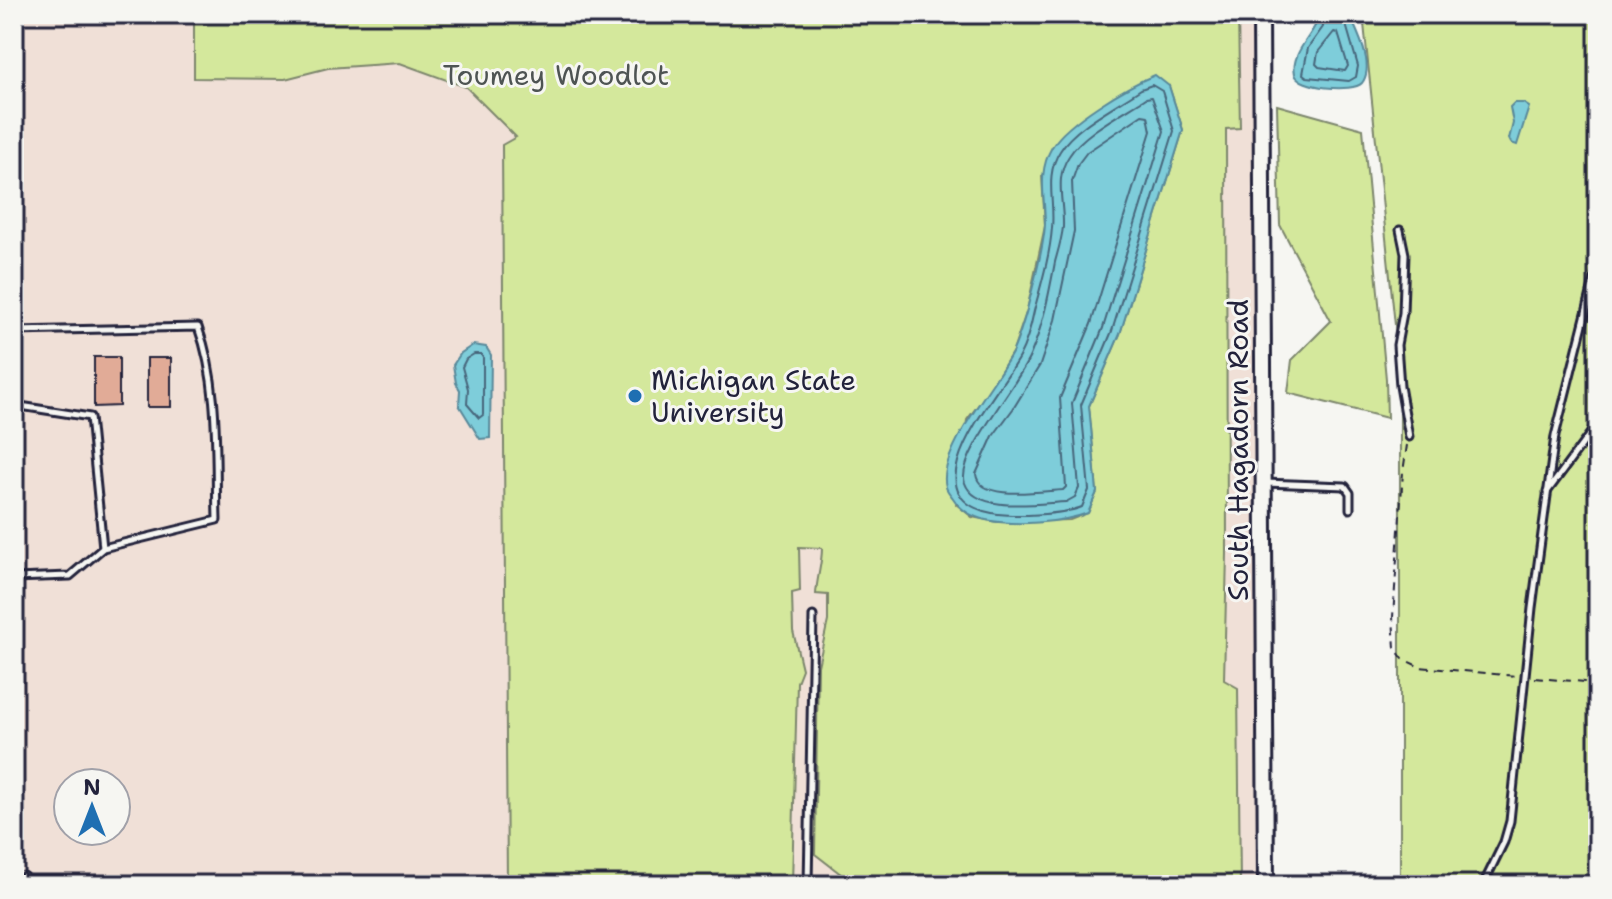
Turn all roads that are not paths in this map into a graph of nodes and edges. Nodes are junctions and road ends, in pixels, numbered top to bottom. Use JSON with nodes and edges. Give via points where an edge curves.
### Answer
{"nodes":[{"id":1,"x":1261,"y":14,"type":"edge"},
{"id":2,"x":1400,"y":230,"type":"dead end"},
{"id":3,"x":1598,"y":265,"type":"edge"},
{"id":4,"x":14,"y":331,"type":"edge"},
{"id":5,"x":14,"y":405,"type":"edge"},
{"id":6,"x":1598,"y":423,"type":"edge"},
{"id":7,"x":1409,"y":437,"type":"road end"},
{"id":8,"x":1264,"y":482,"type":"junction"},
{"id":9,"x":1547,"y":493,"type":"junction"},
{"id":10,"x":1350,"y":509,"type":"dead end"},
{"id":11,"x":103,"y":548,"type":"junction"},
{"id":12,"x":14,"y":578,"type":"edge"},
{"id":13,"x":813,"y":616,"type":"dead end"},
{"id":14,"x":24,"y":876,"type":"dead end"},
{"id":15,"x":33,"y":885,"type":"edge"},
{"id":16,"x":808,"y":885,"type":"edge"},
{"id":17,"x":1266,"y":885,"type":"edge"},
{"id":18,"x":1483,"y":885,"type":"edge"}],
"edges":[{"from":1,"to":8,"type":"street","name":"South Hagadorn Road"},
{"from":2,"to":7,"type":"lane","via":[[1405,254],[1397,345]]},
{"from":3,"to":9,"type":"lane","via":[[1555,436]]},
{"from":4,"to":11,"type":"lane","via":[[198,327],[212,405],[217,520]]},
{"from":5,"to":11,"type":"lane","via":[[90,417]]},
{"from":6,"to":9,"type":"lane"},
{"from":8,"to":10,"type":"lane","via":[[1345,486]]},
{"from":8,"to":17,"type":"street","name":"South Hagadorn Road"},
{"from":9,"to":18,"type":"lane","via":[[1510,821]]},
{"from":11,"to":12,"type":"lane","via":[[70,576]]},
{"from":13,"to":16,"type":"lane"},
{"from":14,"to":15,"type":"lane"}]}
